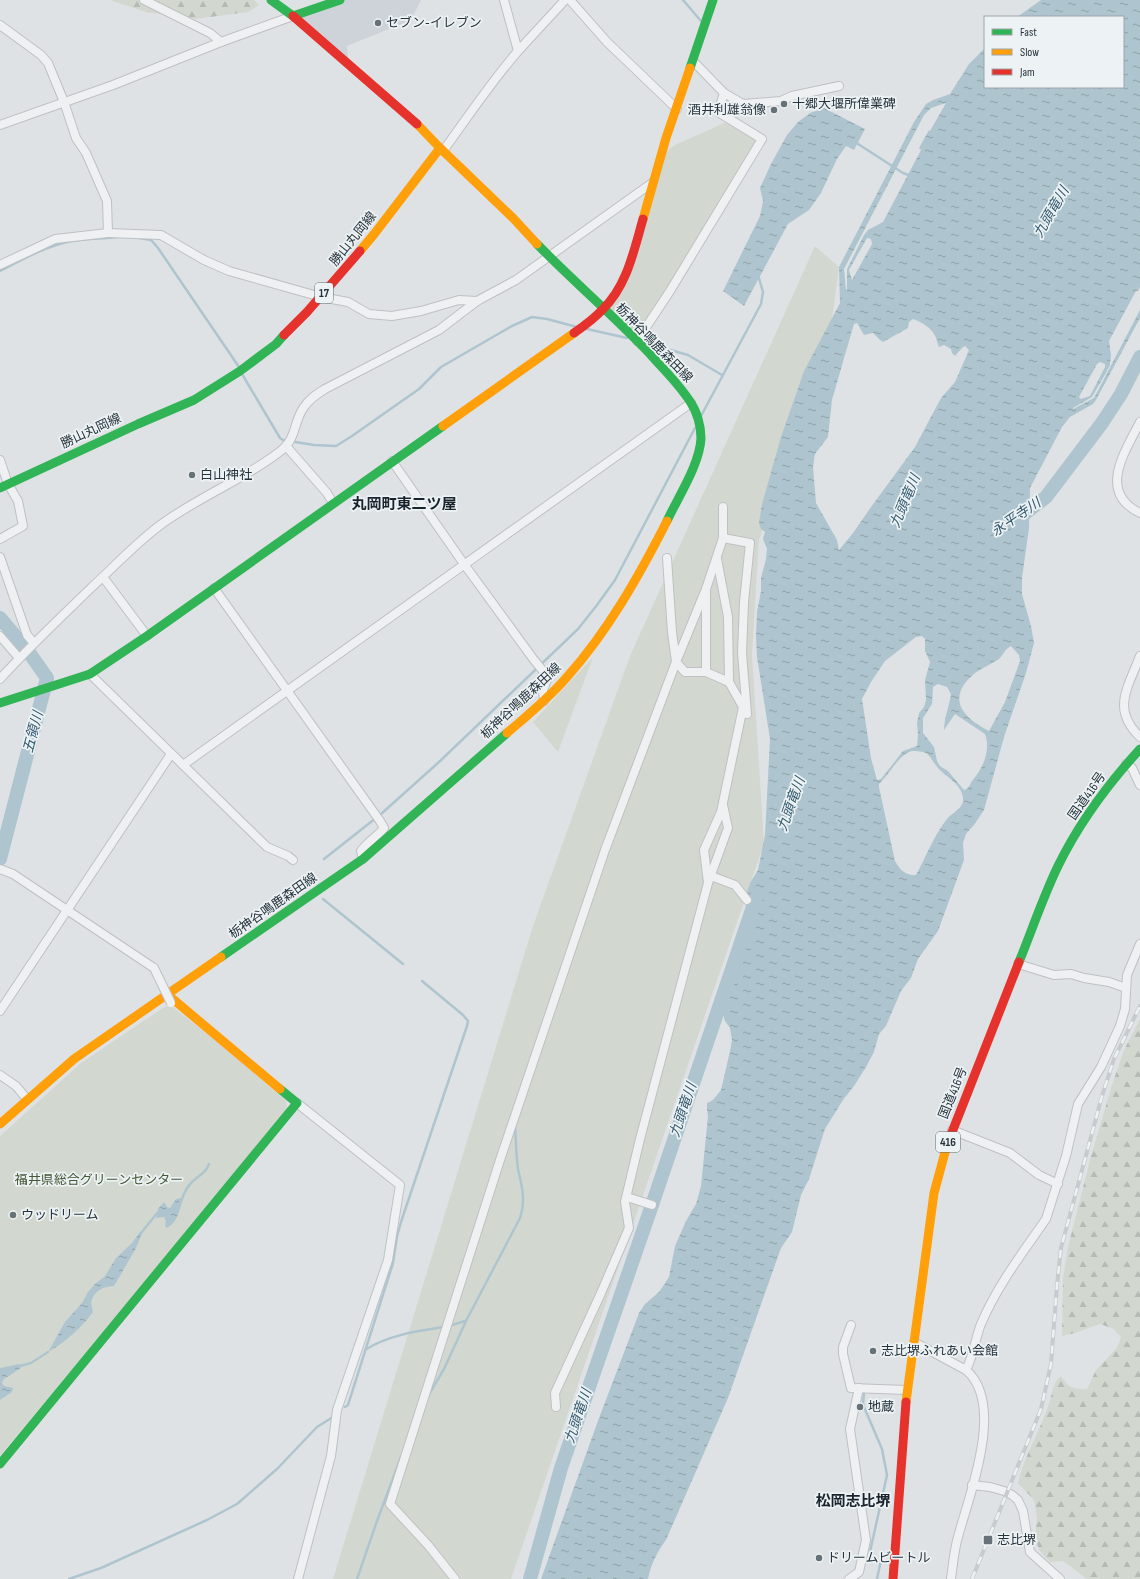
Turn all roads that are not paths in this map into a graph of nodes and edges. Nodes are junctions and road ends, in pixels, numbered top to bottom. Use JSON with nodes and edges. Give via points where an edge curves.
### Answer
{"nodes":[{"id":1,"x":144,"y":0,"type":"edge"},
{"id":2,"x":271,"y":0,"type":"edge"},
{"id":3,"x":340,"y":0,"type":"edge"},
{"id":4,"x":504,"y":0,"type":"edge"},
{"id":5,"x":565,"y":0,"type":"edge"},
{"id":6,"x":570,"y":0,"type":"edge"},
{"id":7,"x":713,"y":0,"type":"edge"},
{"id":8,"x":293,"y":16,"type":"junction"},
{"id":9,"x":0,"y":25,"type":"edge"},
{"id":10,"x":221,"y":42,"type":"junction"},
{"id":11,"x":518,"y":51,"type":"junction"},
{"id":12,"x":693,"y":61,"type":"junction"},
{"id":13,"x":839,"y":86,"type":"dead end"},
{"id":14,"x":724,"y":93,"type":"junction"},
{"id":15,"x":64,"y":102,"type":"junction"},
{"id":16,"x":677,"y":109,"type":"junction"},
{"id":17,"x":0,"y":125,"type":"edge"},
{"id":18,"x":442,"y":149,"type":"junction"},
{"id":19,"x":652,"y":183,"type":"junction"},
{"id":20,"x":108,"y":233,"type":"junction"},
{"id":21,"x":549,"y":256,"type":"junction"},
{"id":22,"x":0,"y":265,"type":"edge"},
{"id":23,"x":320,"y":297,"type":"junction"},
{"id":24,"x":477,"y":301,"type":"junction"},
{"id":25,"x":604,"y":309,"type":"junction"},
{"id":26,"x":637,"y":341,"type":"junction"},
{"id":27,"x":693,"y":407,"type":"junction"},
{"id":28,"x":1140,"y":422,"type":"edge"},
{"id":29,"x":286,"y":446,"type":"junction"},
{"id":30,"x":0,"y":460,"type":"edge"},
{"id":31,"x":392,"y":461,"type":"junction"},
{"id":32,"x":4,"y":486,"type":"edge"},
{"id":33,"x":333,"y":503,"type":"junction"},
{"id":34,"x":723,"y":507,"type":"dead end"},
{"id":35,"x":1140,"y":513,"type":"edge"},
{"id":36,"x":723,"y":538,"type":"junction"},
{"id":37,"x":0,"y":539,"type":"edge"},
{"id":38,"x":0,"y":557,"type":"edge"},
{"id":39,"x":716,"y":557,"type":"junction"},
{"id":40,"x":667,"y":558,"type":"dead end"},
{"id":41,"x":464,"y":564,"type":"junction"},
{"id":42,"x":104,"y":577,"type":"junction"},
{"id":43,"x":214,"y":588,"type":"junction"},
{"id":44,"x":706,"y":589,"type":"junction"},
{"id":45,"x":0,"y":636,"type":"edge"},
{"id":46,"x":147,"y":636,"type":"junction"},
{"id":47,"x":34,"y":643,"type":"junction"},
{"id":48,"x":1140,"y":656,"type":"edge"},
{"id":49,"x":19,"y":658,"type":"junction"},
{"id":50,"x":676,"y":662,"type":"junction"},
{"id":51,"x":706,"y":672,"type":"junction"},
{"id":52,"x":90,"y":674,"type":"junction"},
{"id":53,"x":0,"y":679,"type":"edge"},
{"id":54,"x":729,"y":682,"type":"junction"},
{"id":55,"x":286,"y":691,"type":"junction"},
{"id":56,"x":544,"y":701,"type":"junction"},
{"id":57,"x":0,"y":703,"type":"edge"},
{"id":58,"x":743,"y":707,"type":"junction"},
{"id":59,"x":1140,"y":737,"type":"edge"},
{"id":60,"x":1140,"y":749,"type":"edge"},
{"id":61,"x":171,"y":754,"type":"junction"},
{"id":62,"x":1126,"y":764,"type":"junction"},
{"id":63,"x":183,"y":765,"type":"junction"},
{"id":64,"x":1140,"y":785,"type":"edge"},
{"id":65,"x":723,"y":805,"type":"junction"},
{"id":66,"x":363,"y":859,"type":"junction"},
{"id":67,"x":293,"y":860,"type":"dead end"},
{"id":68,"x":1,"y":869,"type":"edge"},
{"id":69,"x":709,"y":880,"type":"junction"},
{"id":70,"x":747,"y":900,"type":"dead end"},
{"id":71,"x":68,"y":911,"type":"junction"},
{"id":72,"x":1140,"y":944,"type":"edge"},
{"id":73,"x":1018,"y":964,"type":"junction"},
{"id":74,"x":1126,"y":988,"type":"junction"},
{"id":75,"x":170,"y":999,"type":"junction"},
{"id":76,"x":0,"y":1011,"type":"edge"},
{"id":77,"x":2,"y":1076,"type":"edge"},
{"id":78,"x":27,"y":1099,"type":"junction"},
{"id":79,"x":297,"y":1103,"type":"junction"},
{"id":80,"x":0,"y":1124,"type":"edge"},
{"id":81,"x":952,"y":1130,"type":"junction"},
{"id":82,"x":1058,"y":1184,"type":"junction"},
{"id":83,"x":626,"y":1197,"type":"junction"},
{"id":84,"x":652,"y":1205,"type":"dead end"},
{"id":85,"x":851,"y":1325,"type":"dead end"},
{"id":86,"x":914,"y":1342,"type":"junction"},
{"id":87,"x":966,"y":1370,"type":"junction"},
{"id":88,"x":858,"y":1388,"type":"junction"},
{"id":89,"x":907,"y":1390,"type":"junction"},
{"id":90,"x":556,"y":1407,"type":"dead end"},
{"id":91,"x":0,"y":1464,"type":"edge"},
{"id":92,"x":972,"y":1485,"type":"junction"},
{"id":93,"x":298,"y":1579,"type":"edge"},
{"id":94,"x":455,"y":1579,"type":"edge"},
{"id":95,"x":849,"y":1579,"type":"edge"},
{"id":96,"x":893,"y":1579,"type":"edge"},
{"id":97,"x":952,"y":1579,"type":"edge"},
{"id":98,"x":1060,"y":1579,"type":"edge"}],
"edges":[{"from":1,"to":10,"type":"street","via":[[210,33]]},
{"from":2,"to":8,"type":"main road"},
{"from":3,"to":8,"type":"main road"},
{"from":4,"to":11,"type":"street"},
{"from":5,"to":11,"type":"street"},
{"from":6,"to":16,"type":"street","via":[[607,42]]},
{"from":7,"to":12,"type":"main road"},
{"from":8,"to":10,"type":"street"},
{"from":8,"to":18,"type":"main road"},
{"from":9,"to":15,"type":"street","via":[[48,63]]},
{"from":10,"to":15,"type":"street"},
{"from":11,"to":18,"type":"street","via":[[496,76],[484,96]]},
{"from":12,"to":14,"type":"street"},
{"from":12,"to":16,"type":"main road"},
{"from":13,"to":14,"type":"street","via":[[792,96],[781,101],[744,104]]},
{"from":14,"to":26,"type":"street","via":[[718,112],[762,139]]},
{"from":15,"to":17,"type":"street"},
{"from":15,"to":20,"type":"street","via":[[76,138],[86,153],[107,201]]},
{"from":16,"to":19,"type":"main road"},
{"from":18,"to":21,"type":"main road","name":"栃神谷鳴鹿森田線","via":[[514,218]]},
{"from":18,"to":23,"type":"main road","name":"勝山丸岡線","number":"17"},
{"from":19,"to":21,"type":"street"},
{"from":19,"to":25,"type":"main road","via":[[629,267]]},
{"from":20,"to":22,"type":"street","via":[[55,240]]},
{"from":20,"to":23,"type":"street","via":[[161,236],[204,260],[229,270]]},
{"from":21,"to":24,"type":"street","via":[[516,280]]},
{"from":21,"to":25,"type":"main road","name":"栃神谷鳴鹿森田線"},
{"from":23,"to":24,"type":"street","via":[[348,302],[369,314],[392,316],[459,300]]},
{"from":23,"to":32,"type":"main road","name":"勝山丸岡線","number":"17","via":[[276,344],[194,400]]},
{"from":24,"to":29,"type":"street","via":[[439,330],[313,397],[299,414],[292,439]]},
{"from":25,"to":26,"type":"main road","name":"栃神谷鳴鹿森田線"},
{"from":25,"to":31,"type":"main road","via":[[577,331]]},
{"from":26,"to":27,"type":"main road","name":"栃神谷鳴鹿森田線","via":[[674,380]]},
{"from":27,"to":41,"type":"street"},
{"from":27,"to":56,"type":"main road","name":"栃神谷鳴鹿森田線","via":[[701,436],[700,449],[690,476],[614,616],[567,677]]},
{"from":28,"to":35,"type":"street","via":[[1118,470],[1117,481],[1124,502]]},
{"from":29,"to":33,"type":"street","via":[[327,492]]},
{"from":29,"to":42,"type":"street","via":[[279,453],[159,526]]},
{"from":30,"to":32,"type":"street"},
{"from":31,"to":33,"type":"main road"},
{"from":31,"to":41,"type":"street"},
{"from":32,"to":37,"type":"street","via":[[18,501],[23,526]]},
{"from":33,"to":43,"type":"main road"},
{"from":34,"to":36,"type":"street"},
{"from":36,"to":39,"type":"street"},
{"from":36,"to":58,"type":"street","via":[[750,543],[742,653],[747,714]]},
{"from":38,"to":47,"type":"street","via":[[26,635]]},
{"from":39,"to":44,"type":"street"},
{"from":39,"to":54,"type":"street","via":[[728,617]]},
{"from":40,"to":50,"type":"street"},
{"from":41,"to":55,"type":"street"},
{"from":41,"to":56,"type":"street","via":[[544,670],[548,677],[543,690]]},
{"from":42,"to":46,"type":"street"},
{"from":42,"to":47,"type":"street"},
{"from":43,"to":46,"type":"main road"},
{"from":43,"to":55,"type":"street"},
{"from":44,"to":50,"type":"street"},
{"from":44,"to":51,"type":"street"},
{"from":45,"to":49,"type":"street"},
{"from":46,"to":52,"type":"main road"},
{"from":47,"to":49,"type":"street"},
{"from":48,"to":59,"type":"street","via":[[1123,707],[1131,728]]},
{"from":49,"to":53,"type":"street"},
{"from":50,"to":51,"type":"street","via":[[685,672]]},
{"from":50,"to":94,"type":"street","via":[[602,858],[500,1160],[390,1504]]},
{"from":51,"to":54,"type":"street"},
{"from":52,"to":57,"type":"main road"},
{"from":52,"to":61,"type":"street"},
{"from":54,"to":58,"type":"street"},
{"from":55,"to":63,"type":"street"},
{"from":55,"to":66,"type":"street","via":[[384,828],[366,843],[361,851]]},
{"from":56,"to":66,"type":"main road","name":"栃神谷鳴鹿森田線"},
{"from":58,"to":65,"type":"street"},
{"from":60,"to":62,"type":"main road","name":"国道416号","number":"416"},
{"from":61,"to":63,"type":"street"},
{"from":61,"to":71,"type":"street"},
{"from":62,"to":64,"type":"street","via":[[1132,768]]},
{"from":62,"to":73,"type":"main road","name":"国道416号","number":"416","via":[[1063,856]]},
{"from":63,"to":67,"type":"street","via":[[267,847]]},
{"from":65,"to":69,"type":"street","via":[[728,828]]},
{"from":65,"to":69,"type":"street","via":[[704,850]]},
{"from":66,"to":75,"type":"main road","name":"栃神谷鳴鹿森田線"},
{"from":68,"to":71,"type":"street","via":[[13,874]]},
{"from":69,"to":70,"type":"street","via":[[735,884]]},
{"from":69,"to":83,"type":"street"},
{"from":71,"to":75,"type":"street","bridge":true,"via":[[154,968]]},
{"from":71,"to":76,"type":"street"},
{"from":72,"to":74,"type":"street","via":[[1130,965]]},
{"from":73,"to":74,"type":"street","via":[[1054,975],[1071,974]]},
{"from":73,"to":81,"type":"main road","name":"国道416号","number":"416"},
{"from":74,"to":82,"type":"street","via":[[1125,1009],[1120,1026],[1101,1068],[1078,1104]]},
{"from":75,"to":78,"type":"main road","name":"栃神谷鳴鹿森田線","via":[[74,1059]]},
{"from":75,"to":79,"type":"main road"},
{"from":77,"to":78,"type":"street","via":[[16,1086]]},
{"from":78,"to":80,"type":"main road","name":"栃神谷鳴鹿森田線"},
{"from":79,"to":91,"type":"main road"},
{"from":79,"to":93,"type":"street","via":[[400,1185],[388,1260],[337,1410],[331,1456]]},
{"from":81,"to":82,"type":"street","via":[[1010,1153]]},
{"from":81,"to":86,"type":"main road","name":"国道416号","number":"416","via":[[934,1193]]},
{"from":82,"to":87,"type":"street","via":[[1046,1218],[1004,1281],[981,1324]]},
{"from":83,"to":84,"type":"street"},
{"from":83,"to":90,"type":"street","via":[[629,1228],[555,1393]]},
{"from":85,"to":88,"type":"street","via":[[842,1354],[851,1388]]},
{"from":86,"to":87,"type":"street"},
{"from":86,"to":89,"type":"main road","name":"国道416号","number":"416"},
{"from":87,"to":92,"type":"street","via":[[980,1388],[984,1410],[982,1449]]},
{"from":88,"to":89,"type":"street"},
{"from":88,"to":95,"type":"street","via":[[850,1429],[866,1540],[859,1572]]},
{"from":89,"to":96,"type":"main road","name":"国道416号","number":"416"},
{"from":92,"to":97,"type":"street","via":[[958,1538]]},
{"from":92,"to":98,"type":"street","via":[[1004,1491],[1018,1500],[1030,1552]]}]}
